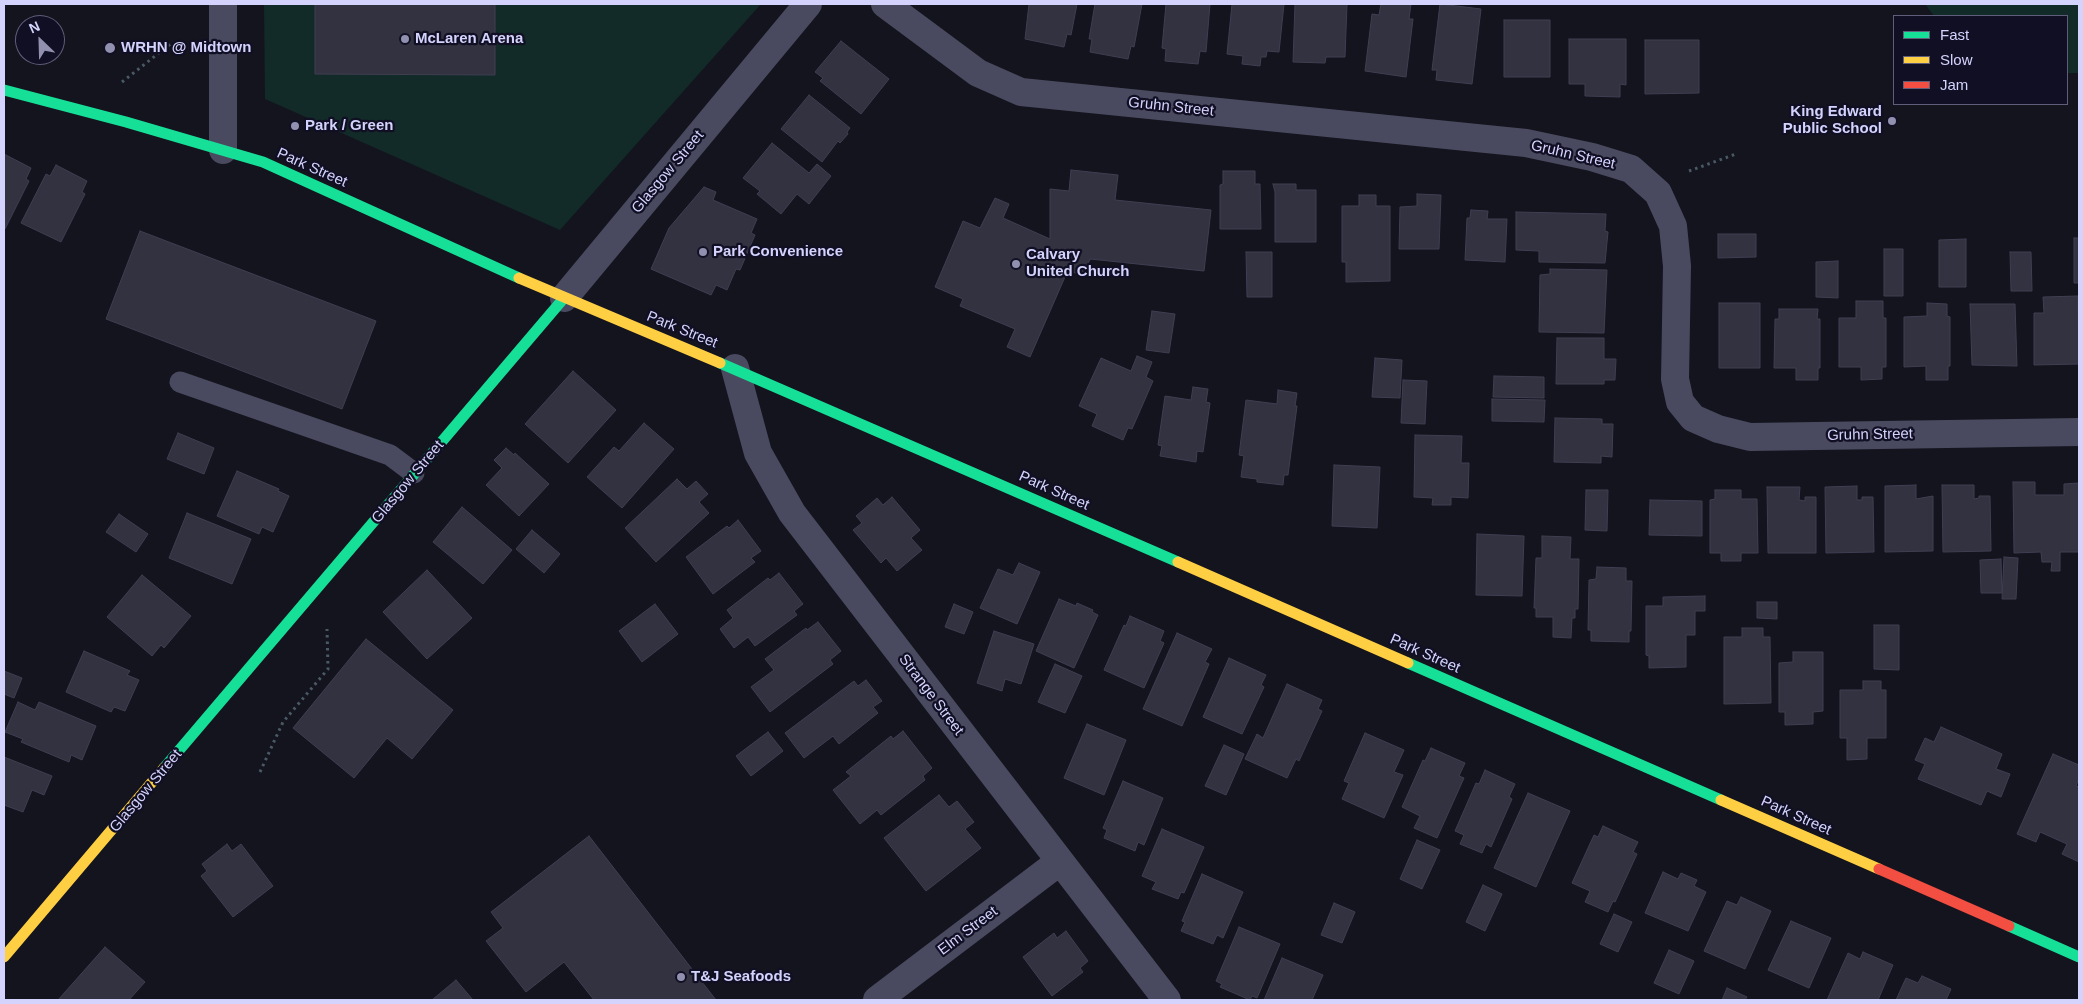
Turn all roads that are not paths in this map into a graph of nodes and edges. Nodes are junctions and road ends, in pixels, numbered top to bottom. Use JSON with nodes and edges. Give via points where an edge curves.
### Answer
{"nodes":[{"id":1,"x":223,"y":4,"type":"edge"},
{"id":2,"x":808,"y":4,"type":"edge"},
{"id":3,"x":885,"y":4,"type":"edge"},
{"id":4,"x":4,"y":90,"type":"edge"},
{"id":5,"x":223,"y":150,"type":"junction"},
{"id":6,"x":564,"y":298,"type":"junction"},
{"id":7,"x":735,"y":368,"type":"junction"},
{"id":8,"x":180,"y":382,"type":"dead end"},
{"id":9,"x":2079,"y":432,"type":"edge"},
{"id":10,"x":414,"y":473,"type":"junction"},
{"id":11,"x":1059,"y":862,"type":"junction"},
{"id":12,"x":2079,"y":956,"type":"edge"},
{"id":13,"x":4,"y":957,"type":"edge"},
{"id":14,"x":877,"y":1000,"type":"edge"},
{"id":15,"x":1167,"y":1000,"type":"edge"}],
"edges":[{"from":1,"to":5,"type":"street"},
{"from":2,"to":6,"type":"street","name":"Glasgow Street"},
{"from":3,"to":9,"type":"street","name":"Gruhn Street","via":[[978,73],[1021,92],[1526,143],[1592,156],[1631,169],[1658,193],[1673,226],[1677,266],[1675,379],[1680,402],[1693,418],[1718,429],[1750,436]]},
{"from":4,"to":5,"type":"street","name":"Park Street"},
{"from":5,"to":6,"type":"street","name":"Park Street","via":[[263,162]]},
{"from":6,"to":7,"type":"street","name":"Park Street"},
{"from":6,"to":10,"type":"street","name":"Glasgow Street"},
{"from":7,"to":11,"type":"street","name":"Strange Street","via":[[758,453],[792,513]]},
{"from":7,"to":12,"type":"street","name":"Park Street"},
{"from":8,"to":10,"type":"lane","via":[[390,455]]},
{"from":10,"to":13,"type":"street","name":"Glasgow Street"},
{"from":11,"to":14,"type":"street","name":"Elm Street"},
{"from":11,"to":15,"type":"street","name":"Strange Street"}]}
